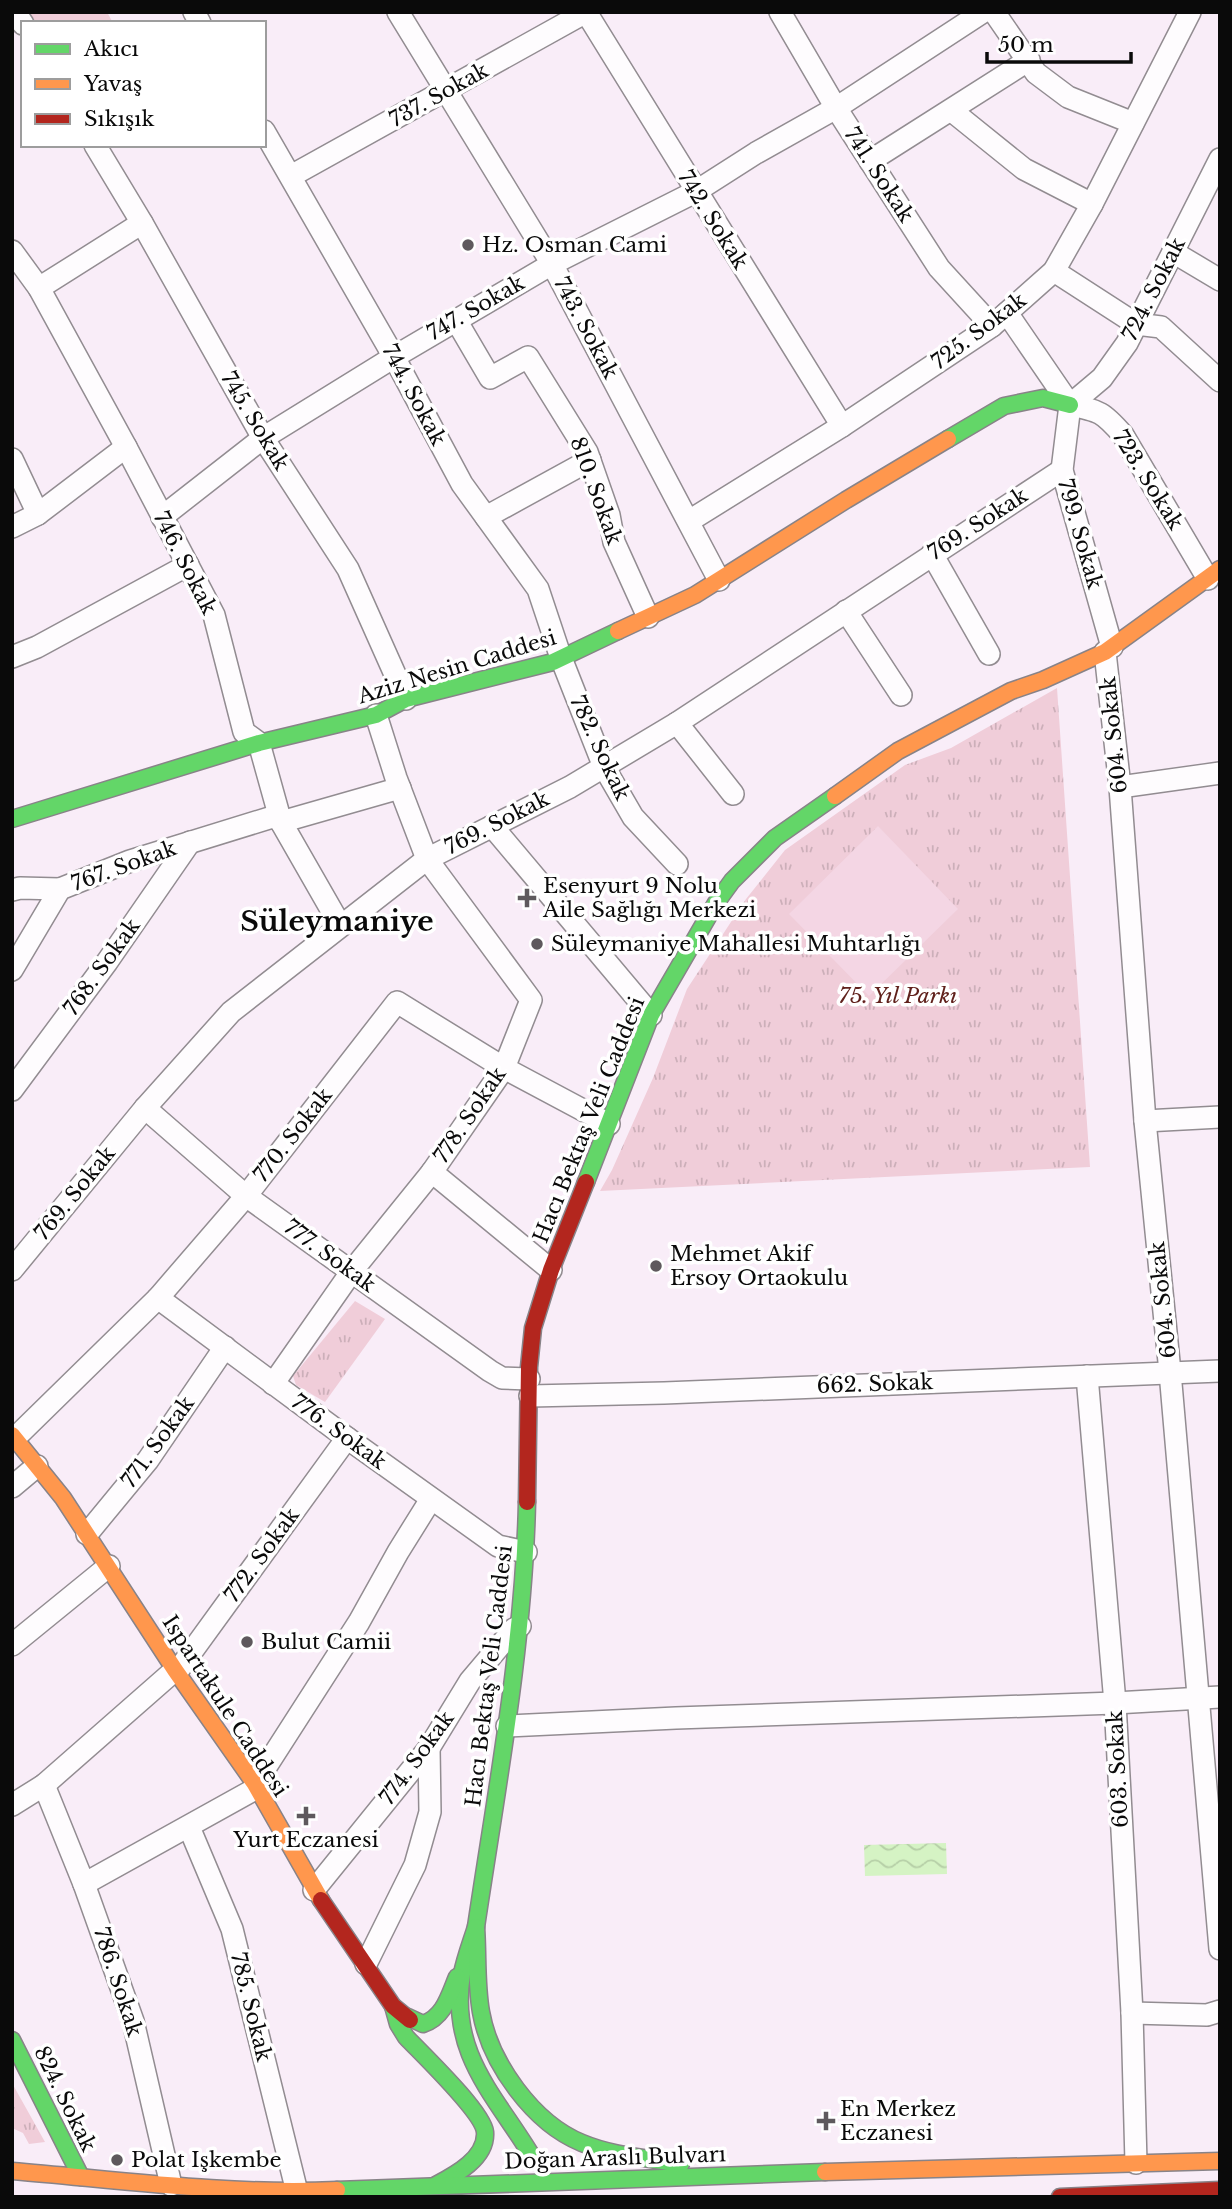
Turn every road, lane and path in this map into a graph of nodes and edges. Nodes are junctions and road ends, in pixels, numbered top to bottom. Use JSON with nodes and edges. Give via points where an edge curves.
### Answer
{"nodes":[{"id":1,"x":398,"y":12,"type":"edge"},
{"id":2,"x":586,"y":12,"type":"edge"},
{"id":3,"x":780,"y":12,"type":"edge"},
{"id":4,"x":983,"y":12,"type":"edge"},
{"id":5,"x":994,"y":12,"type":"edge"},
{"id":6,"x":1190,"y":12,"type":"edge"},
{"id":7,"x":1029,"y":60,"type":"junction"},
{"id":8,"x":445,"y":92,"type":"junction"},
{"id":9,"x":836,"y":108,"type":"junction"},
{"id":10,"x":952,"y":111,"type":"junction"},
{"id":11,"x":1133,"y":123,"type":"junction"},
{"id":12,"x":266,"y":134,"type":"edge"},
{"id":13,"x":96,"y":147,"type":"edge"},
{"id":14,"x":870,"y":161,"type":"junction"},
{"id":15,"x":1218,"y":166,"type":"edge"},
{"id":16,"x":291,"y":176,"type":"junction"},
{"id":17,"x":695,"y":192,"type":"junction"},
{"id":18,"x":1092,"y":204,"type":"junction"},
{"id":19,"x":142,"y":223,"type":"junction"},
{"id":20,"x":1173,"y":252,"type":"junction"},
{"id":21,"x":14,"y":259,"type":"edge"},
{"id":22,"x":552,"y":264,"type":"junction"},
{"id":23,"x":1054,"y":271,"type":"junction"},
{"id":24,"x":1220,"y":280,"type":"edge"},
{"id":25,"x":39,"y":288,"type":"junction"},
{"id":26,"x":456,"y":320,"type":"junction"},
{"id":27,"x":999,"y":320,"type":"junction"},
{"id":28,"x":1136,"y":324,"type":"junction"},
{"id":29,"x":394,"y":357,"type":"junction"},
{"id":30,"x":1220,"y":381,"type":"edge"},
{"id":31,"x":1070,"y":405,"type":"junction"},
{"id":32,"x":842,"y":426,"type":"junction"},
{"id":33,"x":264,"y":438,"type":"junction"},
{"id":34,"x":126,"y":447,"type":"junction"},
{"id":35,"x":12,"y":459,"type":"edge"},
{"id":36,"x":590,"y":460,"type":"junction"},
{"id":37,"x":1062,"y":470,"type":"junction"},
{"id":38,"x":38,"y":514,"type":"junction"},
{"id":39,"x":162,"y":517,"type":"junction"},
{"id":40,"x":486,"y":517,"type":"junction"},
{"id":41,"x":689,"y":521,"type":"junction"},
{"id":42,"x":12,"y":527,"type":"edge"},
{"id":43,"x":932,"y":554,"type":"junction"},
{"id":44,"x":188,"y":565,"type":"junction"},
{"id":45,"x":1214,"y":574,"type":"edge"},
{"id":46,"x":719,"y":580,"type":"junction"},
{"id":47,"x":846,"y":611,"type":"junction"},
{"id":48,"x":648,"y":617,"type":"junction"},
{"id":49,"x":1109,"y":649,"type":"junction"},
{"id":50,"x":989,"y":654,"type":"dead end"},
{"id":51,"x":12,"y":657,"type":"edge"},
{"id":52,"x":561,"y":659,"type":"junction"},
{"id":53,"x":901,"y":695,"type":"dead end"},
{"id":54,"x":406,"y":699,"type":"junction"},
{"id":55,"x":376,"y":715,"type":"junction"},
{"id":56,"x":677,"y":723,"type":"junction"},
{"id":57,"x":259,"y":743,"type":"junction"},
{"id":58,"x":604,"y":767,"type":"junction"},
{"id":59,"x":1220,"y":773,"type":"edge"},
{"id":60,"x":1120,"y":787,"type":"junction"},
{"id":61,"x":400,"y":789,"type":"junction"},
{"id":62,"x":733,"y":794,"type":"dead end"},
{"id":63,"x":12,"y":819,"type":"edge"},
{"id":64,"x":280,"y":819,"type":"junction"},
{"id":65,"x":492,"y":826,"type":"junction"},
{"id":66,"x":190,"y":842,"type":"junction"},
{"id":67,"x":427,"y":859,"type":"junction"},
{"id":68,"x":677,"y":864,"type":"dead end"},
{"id":69,"x":60,"y":889,"type":"junction"},
{"id":70,"x":12,"y":890,"type":"edge"},
{"id":71,"x":340,"y":925,"type":"junction"},
{"id":72,"x":12,"y":970,"type":"edge"},
{"id":73,"x":651,"y":1015,"type":"junction"},
{"id":74,"x":504,"y":1068,"type":"junction"},
{"id":75,"x":12,"y":1090,"type":"edge"},
{"id":76,"x":145,"y":1108,"type":"junction"},
{"id":77,"x":1220,"y":1117,"type":"edge"},
{"id":78,"x":1145,"y":1121,"type":"junction"},
{"id":79,"x":610,"y":1124,"type":"junction"},
{"id":80,"x":432,"y":1172,"type":"junction"},
{"id":81,"x":246,"y":1196,"type":"junction"},
{"id":82,"x":12,"y":1270,"type":"edge"},
{"id":83,"x":551,"y":1270,"type":"junction"},
{"id":84,"x":352,"y":1271,"type":"junction"},
{"id":85,"x":158,"y":1298,"type":"junction"},
{"id":86,"x":225,"y":1346,"type":"junction"},
{"id":87,"x":1220,"y":1371,"type":"edge"},
{"id":88,"x":1170,"y":1372,"type":"junction"},
{"id":89,"x":1087,"y":1376,"type":"junction"},
{"id":90,"x":273,"y":1384,"type":"junction"},
{"id":91,"x":530,"y":1387,"type":"junction"},
{"id":92,"x":13,"y":1437,"type":"edge"},
{"id":93,"x":347,"y":1438,"type":"junction"},
{"id":94,"x":37,"y":1466,"type":"junction"},
{"id":95,"x":12,"y":1487,"type":"edge"},
{"id":96,"x":431,"y":1499,"type":"junction"},
{"id":97,"x":87,"y":1534,"type":"junction"},
{"id":98,"x":526,"y":1552,"type":"junction"},
{"id":99,"x":109,"y":1566,"type":"junction"},
{"id":100,"x":520,"y":1626,"type":"junction"},
{"id":101,"x":12,"y":1645,"type":"edge"},
{"id":102,"x":176,"y":1671,"type":"junction"},
{"id":103,"x":1197,"y":1697,"type":"junction"},
{"id":104,"x":1220,"y":1697,"type":"edge"},
{"id":105,"x":1115,"y":1703,"type":"junction"},
{"id":106,"x":506,"y":1726,"type":"junction"},
{"id":107,"x":429,"y":1748,"type":"junction"},
{"id":108,"x":44,"y":1785,"type":"junction"},
{"id":109,"x":256,"y":1786,"type":"junction"},
{"id":110,"x":12,"y":1805,"type":"edge"},
{"id":111,"x":189,"y":1827,"type":"junction"},
{"id":112,"x":84,"y":1884,"type":"junction"},
{"id":113,"x":314,"y":1890,"type":"junction"},
{"id":114,"x":476,"y":1927,"type":"junction"},
{"id":115,"x":1220,"y":1949,"type":"edge"},
{"id":116,"x":466,"y":1959,"type":"junction"},
{"id":117,"x":366,"y":1964,"type":"junction"},
{"id":118,"x":393,"y":2006,"type":"junction"},
{"id":119,"x":1220,"y":2011,"type":"edge"},
{"id":120,"x":1132,"y":2013,"type":"junction"},
{"id":121,"x":408,"y":2017,"type":"junction"},
{"id":122,"x":12,"y":2040,"type":"edge"},
{"id":123,"x":1220,"y":2161,"type":"edge"},
{"id":124,"x":1136,"y":2163,"type":"junction"},
{"id":125,"x":12,"y":2171,"type":"edge"},
{"id":126,"x":727,"y":2175,"type":"junction"},
{"id":127,"x":80,"y":2177,"type":"junction"},
{"id":128,"x":171,"y":2185,"type":"junction"},
{"id":129,"x":435,"y":2186,"type":"junction"},
{"id":130,"x":1220,"y":2190,"type":"edge"},
{"id":131,"x":297,"y":2192,"type":"junction"},
{"id":132,"x":1060,"y":2197,"type":"edge"}],
"edges":[{"from":1,"to":8,"type":"street","name":"743. Sokak"},
{"from":2,"to":8,"type":"street","name":"737. Sokak"},
{"from":2,"to":17,"type":"street","name":"742. Sokak"},
{"from":3,"to":9,"type":"street","name":"741. Sokak"},
{"from":4,"to":9,"type":"street","name":"747. Sokak"},
{"from":5,"to":7,"type":"street"},
{"from":6,"to":11,"type":"street","name":"725. Sokak"},
{"from":7,"to":10,"type":"street"},
{"from":7,"to":11,"type":"street","via":[[1036,73],[1069,97]]},
{"from":8,"to":16,"type":"street","name":"737. Sokak"},
{"from":8,"to":22,"type":"street","name":"743. Sokak"},
{"from":9,"to":14,"type":"street","name":"741. Sokak"},
{"from":9,"to":17,"type":"street","name":"747. Sokak"},
{"from":10,"to":14,"type":"street"},
{"from":10,"to":18,"type":"street","via":[[1024,169]]},
{"from":11,"to":18,"type":"street","name":"725. Sokak"},
{"from":12,"to":16,"type":"street","name":"744. Sokak"},
{"from":13,"to":19,"type":"street","name":"745. Sokak"},
{"from":14,"to":27,"type":"street","name":"741. Sokak","via":[[939,268]]},
{"from":15,"to":20,"type":"street","name":"724. Sokak"},
{"from":16,"to":29,"type":"street","name":"744. Sokak"},
{"from":17,"to":22,"type":"street","name":"747. Sokak"},
{"from":17,"to":32,"type":"street","name":"742. Sokak"},
{"from":18,"to":23,"type":"street","name":"725. Sokak"},
{"from":19,"to":25,"type":"street"},
{"from":19,"to":33,"type":"street","name":"745. Sokak"},
{"from":20,"to":24,"type":"street"},
{"from":20,"to":28,"type":"street","name":"724. Sokak"},
{"from":21,"to":25,"type":"street","name":"746. Sokak"},
{"from":22,"to":26,"type":"street","name":"747. Sokak"},
{"from":22,"to":41,"type":"street","name":"743. Sokak"},
{"from":23,"to":27,"type":"street","name":"725. Sokak"},
{"from":23,"to":28,"type":"street"},
{"from":25,"to":34,"type":"street","name":"746. Sokak"},
{"from":26,"to":29,"type":"street","name":"747. Sokak"},
{"from":26,"to":36,"type":"street","name":"810. Sokak","via":[[490,378],[528,356]]},
{"from":27,"to":31,"type":"street"},
{"from":27,"to":32,"type":"street","name":"725. Sokak"},
{"from":28,"to":30,"type":"street","via":[[1161,327]]},
{"from":28,"to":31,"type":"street","name":"724. Sokak","via":[[1102,378]]},
{"from":29,"to":33,"type":"street","name":"747. Sokak"},
{"from":29,"to":40,"type":"street","name":"744. Sokak","via":[[461,484]]},
{"from":31,"to":37,"type":"street","name":"799. Sokak"},
{"from":31,"to":45,"type":"street","name":"723. Sokak","via":[[1105,414],[1123,435]]},
{"from":31,"to":46,"type":"main road","name":"Aziz Nesin Caddesi","via":[[1043,398],[1004,406]]},
{"from":32,"to":41,"type":"street","name":"725. Sokak"},
{"from":33,"to":39,"type":"street","name":"747. Sokak"},
{"from":33,"to":54,"type":"street","name":"745. Sokak","via":[[348,569]]},
{"from":34,"to":38,"type":"street"},
{"from":34,"to":39,"type":"street","name":"746. Sokak"},
{"from":35,"to":38,"type":"street"},
{"from":36,"to":40,"type":"street"},
{"from":36,"to":48,"type":"street","name":"810. Sokak","via":[[614,542]]},
{"from":37,"to":43,"type":"street","name":"769. Sokak"},
{"from":37,"to":49,"type":"street","name":"799. Sokak"},
{"from":38,"to":42,"type":"street"},
{"from":39,"to":44,"type":"street","name":"746. Sokak"},
{"from":40,"to":52,"type":"street","name":"744. Sokak","via":[[538,589]]},
{"from":41,"to":46,"type":"street","name":"743. Sokak"},
{"from":43,"to":47,"type":"street","name":"769. Sokak"},
{"from":43,"to":50,"type":"street"},
{"from":44,"to":51,"type":"street"},
{"from":44,"to":57,"type":"street","name":"746. Sokak","via":[[214,615],[244,732]]},
{"from":45,"to":49,"type":"main road","name":"Hacı Bektaş Veli Caddesi"},
{"from":46,"to":48,"type":"main road","name":"Aziz Nesin Caddesi"},
{"from":47,"to":53,"type":"street"},
{"from":47,"to":56,"type":"street","name":"769. Sokak"},
{"from":48,"to":52,"type":"main road","name":"Aziz Nesin Caddesi"},
{"from":49,"to":60,"type":"street","name":"604. Sokak"},
{"from":49,"to":73,"type":"main road","name":"Hacı Bektaş Veli Caddesi","via":[[1011,691],[898,751],[775,838],[716,902]]},
{"from":52,"to":54,"type":"main road","name":"Aziz Nesin Caddesi"},
{"from":52,"to":58,"type":"street","name":"782. Sokak"},
{"from":54,"to":55,"type":"main road","name":"Aziz Nesin Caddesi"},
{"from":55,"to":57,"type":"main road","name":"Aziz Nesin Caddesi"},
{"from":55,"to":61,"type":"street","name":"778. Sokak"},
{"from":56,"to":58,"type":"street","name":"769. Sokak"},
{"from":56,"to":62,"type":"street"},
{"from":57,"to":63,"type":"main road","name":"Aziz Nesin Caddesi"},
{"from":57,"to":64,"type":"street","name":"746. Sokak"},
{"from":58,"to":65,"type":"street","name":"769. Sokak"},
{"from":58,"to":68,"type":"street","name":"782. Sokak","via":[[633,817]]},
{"from":59,"to":60,"type":"street"},
{"from":60,"to":78,"type":"street","name":"604. Sokak"},
{"from":61,"to":64,"type":"street","name":"767. Sokak"},
{"from":61,"to":67,"type":"street","name":"778. Sokak"},
{"from":64,"to":66,"type":"street","name":"767. Sokak"},
{"from":64,"to":71,"type":"street","name":"746. Sokak"},
{"from":65,"to":67,"type":"street","name":"769. Sokak"},
{"from":65,"to":73,"type":"street"},
{"from":66,"to":69,"type":"street","name":"767. Sokak"},
{"from":66,"to":75,"type":"street","name":"768. Sokak"},
{"from":67,"to":71,"type":"street","name":"769. Sokak"},
{"from":67,"to":74,"type":"street","name":"778. Sokak","via":[[531,1000]]},
{"from":69,"to":70,"type":"street"},
{"from":69,"to":72,"type":"street","name":"767. Sokak"},
{"from":71,"to":76,"type":"street","name":"769. Sokak","via":[[231,1012]]},
{"from":73,"to":79,"type":"main road","name":"Hacı Bektaş Veli Caddesi"},
{"from":74,"to":79,"type":"street","name":"770. Sokak"},
{"from":74,"to":80,"type":"street","name":"778. Sokak"},
{"from":74,"to":81,"type":"street","name":"770. Sokak","via":[[397,1002]]},
{"from":76,"to":81,"type":"street","name":"777. Sokak"},
{"from":76,"to":82,"type":"street","name":"769. Sokak"},
{"from":77,"to":78,"type":"street"},
{"from":78,"to":88,"type":"street","name":"604. Sokak"},
{"from":79,"to":83,"type":"main road","name":"Hacı Bektaş Veli Caddesi"},
{"from":80,"to":83,"type":"street"},
{"from":80,"to":84,"type":"street","name":"778. Sokak"},
{"from":81,"to":84,"type":"street","name":"777. Sokak"},
{"from":81,"to":85,"type":"street","name":"770. Sokak"},
{"from":83,"to":91,"type":"main road","name":"Hacı Bektaş Veli Caddesi","via":[[533,1328]]},
{"from":84,"to":90,"type":"street","name":"778. Sokak"},
{"from":84,"to":91,"type":"street","name":"777. Sokak","via":[[490,1371]]},
{"from":85,"to":86,"type":"street","name":"776. Sokak"},
{"from":85,"to":92,"type":"street","name":"770. Sokak"},
{"from":86,"to":90,"type":"street","name":"776. Sokak"},
{"from":86,"to":97,"type":"street","name":"771. Sokak","via":[[148,1460]]},
{"from":87,"to":88,"type":"street","name":"662. Sokak"},
{"from":88,"to":89,"type":"street","name":"662. Sokak"},
{"from":88,"to":103,"type":"street","name":"604. Sokak"},
{"from":89,"to":91,"type":"street","name":"662. Sokak","via":[[664,1393]]},
{"from":89,"to":105,"type":"street","name":"603. Sokak"},
{"from":90,"to":93,"type":"street","name":"776. Sokak"},
{"from":91,"to":98,"type":"main road","name":"Hacı Bektaş Veli Caddesi"},
{"from":92,"to":94,"type":"main road","name":"Ispartakule Caddesi"},
{"from":93,"to":96,"type":"street","name":"776. Sokak"},
{"from":93,"to":102,"type":"street","name":"772. Sokak"},
{"from":94,"to":95,"type":"street"},
{"from":94,"to":97,"type":"main road","name":"Ispartakule Caddesi"},
{"from":96,"to":98,"type":"street","name":"776. Sokak","via":[[498,1546]]},
{"from":96,"to":109,"type":"street"},
{"from":97,"to":99,"type":"main road","name":"Ispartakule Caddesi"},
{"from":98,"to":100,"type":"main road","name":"Hacı Bektaş Veli Caddesi"},
{"from":99,"to":101,"type":"street"},
{"from":99,"to":102,"type":"main road","name":"Ispartakule Caddesi"},
{"from":100,"to":106,"type":"main road","name":"Hacı Bektaş Veli Caddesi"},
{"from":100,"to":107,"type":"street","name":"774. Sokak","via":[[470,1681]]},
{"from":102,"to":108,"type":"street","name":"772. Sokak"},
{"from":102,"to":109,"type":"main road","name":"Ispartakule Caddesi"},
{"from":103,"to":104,"type":"street"},
{"from":103,"to":105,"type":"street"},
{"from":103,"to":115,"type":"street","name":"604. Sokak"},
{"from":105,"to":106,"type":"street"},
{"from":105,"to":120,"type":"street","name":"603. Sokak"},
{"from":106,"to":114,"type":"main road","name":"Hacı Bektaş Veli Caddesi"},
{"from":107,"to":113,"type":"street","name":"774. Sokak"},
{"from":107,"to":117,"type":"street","via":[[430,1812],[415,1865]]},
{"from":108,"to":110,"type":"street","name":"772. Sokak"},
{"from":108,"to":112,"type":"street","name":"786. Sokak"},
{"from":109,"to":111,"type":"street"},
{"from":109,"to":113,"type":"main road","name":"Ispartakule Caddesi"},
{"from":111,"to":112,"type":"street"},
{"from":111,"to":131,"type":"street","name":"785. Sokak","via":[[232,1929]]},
{"from":112,"to":128,"type":"street","name":"786. Sokak","via":[[133,2021]]},
{"from":113,"to":117,"type":"main road","name":"Ispartakule Caddesi"},
{"from":114,"to":116,"type":"main road"},
{"from":114,"to":126,"type":"main road","via":[[481,2017],[499,2064],[527,2104],[583,2144]]},
{"from":116,"to":121,"type":"main road","via":[[436,2019],[423,2024]]},
{"from":116,"to":121,"type":"main road","via":[[461,2010],[466,2043],[483,2085],[517,2130],[524,2154]]},
{"from":117,"to":118,"type":"main road","name":"Ispartakule Caddesi"},
{"from":118,"to":121,"type":"main road"},
{"from":118,"to":129,"type":"main road","via":[[406,2038],[475,2111],[485,2131],[474,2161]]},
{"from":119,"to":120,"type":"street","via":[[1207,2015]]},
{"from":120,"to":124,"type":"street","name":"603. Sokak"},
{"from":122,"to":127,"type":"main road","name":"824. Sokak"},
{"from":123,"to":124,"type":"main road","name":"Doğan Araslı Bulvarı"},
{"from":124,"to":126,"type":"main road","name":"Doğan Araslı Bulvarı"},
{"from":125,"to":127,"type":"main road","name":"Doğan Araslı Bulvarı"},
{"from":126,"to":129,"type":"main road","name":"Doğan Araslı Bulvarı"},
{"from":127,"to":128,"type":"main road","name":"Doğan Araslı Bulvarı"},
{"from":128,"to":131,"type":"main road","name":"Doğan Araslı Bulvarı"},
{"from":129,"to":131,"type":"main road","name":"Doğan Araslı Bulvarı"},
{"from":130,"to":132,"type":"main road"}]}
